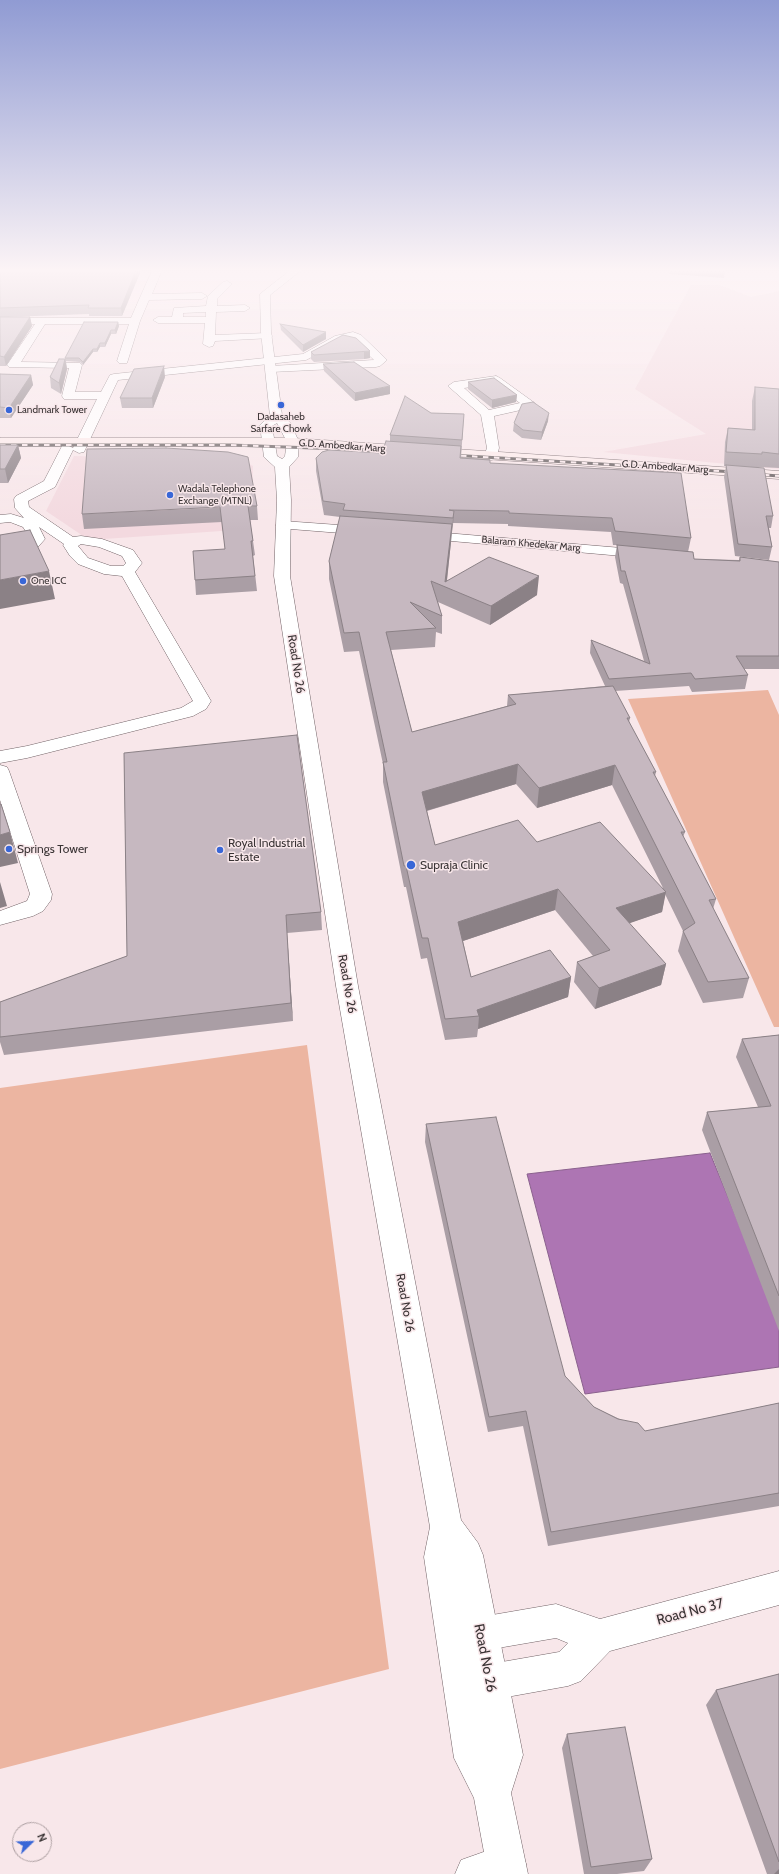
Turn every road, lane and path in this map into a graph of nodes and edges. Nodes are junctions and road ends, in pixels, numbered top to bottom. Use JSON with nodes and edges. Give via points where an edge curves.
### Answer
{"nodes":[{"id":1,"x":19,"y":355,"type":"edge"},
{"id":2,"x":125,"y":355,"type":"edge"},
{"id":3,"x":270,"y":355,"type":"edge"},
{"id":4,"x":309,"y":355,"type":"edge"},
{"id":5,"x":376,"y":355,"type":"edge"},
{"id":6,"x":123,"y":361,"type":"dead end"},
{"id":7,"x":271,"y":363,"type":"junction"},
{"id":8,"x":298,"y":363,"type":"junction"},
{"id":9,"x":105,"y":396,"type":"junction"},
{"id":10,"x":487,"y":414,"type":"junction"},
{"id":11,"x":276,"y":417,"type":"junction"},
{"id":12,"x":0,"y":442,"type":"edge"},
{"id":13,"x":76,"y":447,"type":"junction"},
{"id":14,"x":0,"y":449,"type":"edge"},
{"id":15,"x":281,"y":451,"type":"junction"},
{"id":16,"x":497,"y":459,"type":"junction"},
{"id":17,"x":779,"y":475,"type":"edge"},
{"id":18,"x":732,"y":476,"type":"junction"},
{"id":19,"x":779,"y":483,"type":"edge"},
{"id":20,"x":0,"y":519,"type":"edge"},
{"id":21,"x":283,"y":525,"type":"junction"},
{"id":22,"x":383,"y":532,"type":"edge"},
{"id":23,"x":406,"y":534,"type":"edge"},
{"id":24,"x":71,"y":542,"type":"junction"},
{"id":25,"x":0,"y":555,"type":"edge"},
{"id":26,"x":658,"y":555,"type":"edge"},
{"id":27,"x":127,"y":570,"type":"junction"},
{"id":28,"x":0,"y":757,"type":"edge"},
{"id":29,"x":2,"y":781,"type":"edge"},
{"id":30,"x":0,"y":918,"type":"edge"},
{"id":31,"x":779,"y":1588,"type":"edge"},
{"id":32,"x":467,"y":1636,"type":"junction"},
{"id":33,"x":600,"y":1636,"type":"junction"},
{"id":34,"x":476,"y":1685,"type":"junction"},
{"id":35,"x":496,"y":1871,"type":"edge"}],
"edges":[{"from":1,"to":9,"type":"street","via":[[13,365],[76,365],[68,396]]},
{"from":2,"to":6,"type":"street"},
{"from":3,"to":7,"type":"street"},
{"from":4,"to":8,"type":"street"},
{"from":5,"to":8,"type":"street","via":[[381,360],[376,364]]},
{"from":7,"to":8,"type":"street"},
{"from":7,"to":9,"type":"street","via":[[114,377]]},
{"from":7,"to":11,"type":"street"},
{"from":9,"to":13,"type":"street"},
{"from":10,"to":10,"type":"street","via":[[454,386],[496,380],[530,404]]},
{"from":10,"to":16,"type":"street"},
{"from":11,"to":15,"type":"street","via":[[284,422]]},
{"from":11,"to":15,"type":"street","name":"Road No 26","via":[[266,425]]},
{"from":12,"to":13,"type":"main road","name":"G.D. Ambedkar Marg"},
{"from":13,"to":14,"type":"main road","name":"G.D. Ambedkar Marg"},
{"from":13,"to":15,"type":"main road","name":"G.D. Ambedkar Marg"},
{"from":13,"to":24,"type":"street","via":[[50,484],[21,499],[22,508],[28,514]]},
{"from":15,"to":16,"type":"main road","name":"G.D. Ambedkar Marg"},
{"from":15,"to":21,"type":"street","name":"Road No 26"},
{"from":16,"to":18,"type":"main road","name":"G.D. Ambedkar Marg"},
{"from":17,"to":18,"type":"main road","name":"G.D. Ambedkar Marg"},
{"from":18,"to":19,"type":"main road","name":"G.D. Ambedkar Marg"},
{"from":20,"to":25,"type":"street","via":[[11,518],[28,524],[36,533],[38,548]]},
{"from":21,"to":22,"type":"street"},
{"from":21,"to":32,"type":"street","name":"Road No 26","via":[[282,576],[347,986],[446,1527],[441,1557]]},
{"from":23,"to":26,"type":"street","name":"Balaram Khedekar Marg"},
{"from":24,"to":27,"type":"street","via":[[72,549],[83,561],[109,571]]},
{"from":24,"to":27,"type":"street","via":[[81,540],[102,543],[128,553],[134,562]]},
{"from":27,"to":28,"type":"street","via":[[200,697],[200,705],[187,712]]},
{"from":29,"to":30,"type":"street","via":[[41,894],[40,900],[34,906]]},
{"from":31,"to":33,"type":"street","name":"Road No 37"},
{"from":32,"to":33,"type":"street","via":[[556,1622]]},
{"from":32,"to":34,"type":"street","name":"Road No 26"},
{"from":33,"to":34,"type":"street","name":"Road No 37","via":[[568,1668]]},
{"from":34,"to":35,"type":"street","name":"Road No 26","via":[[473,1758],[492,1793]]}]}
